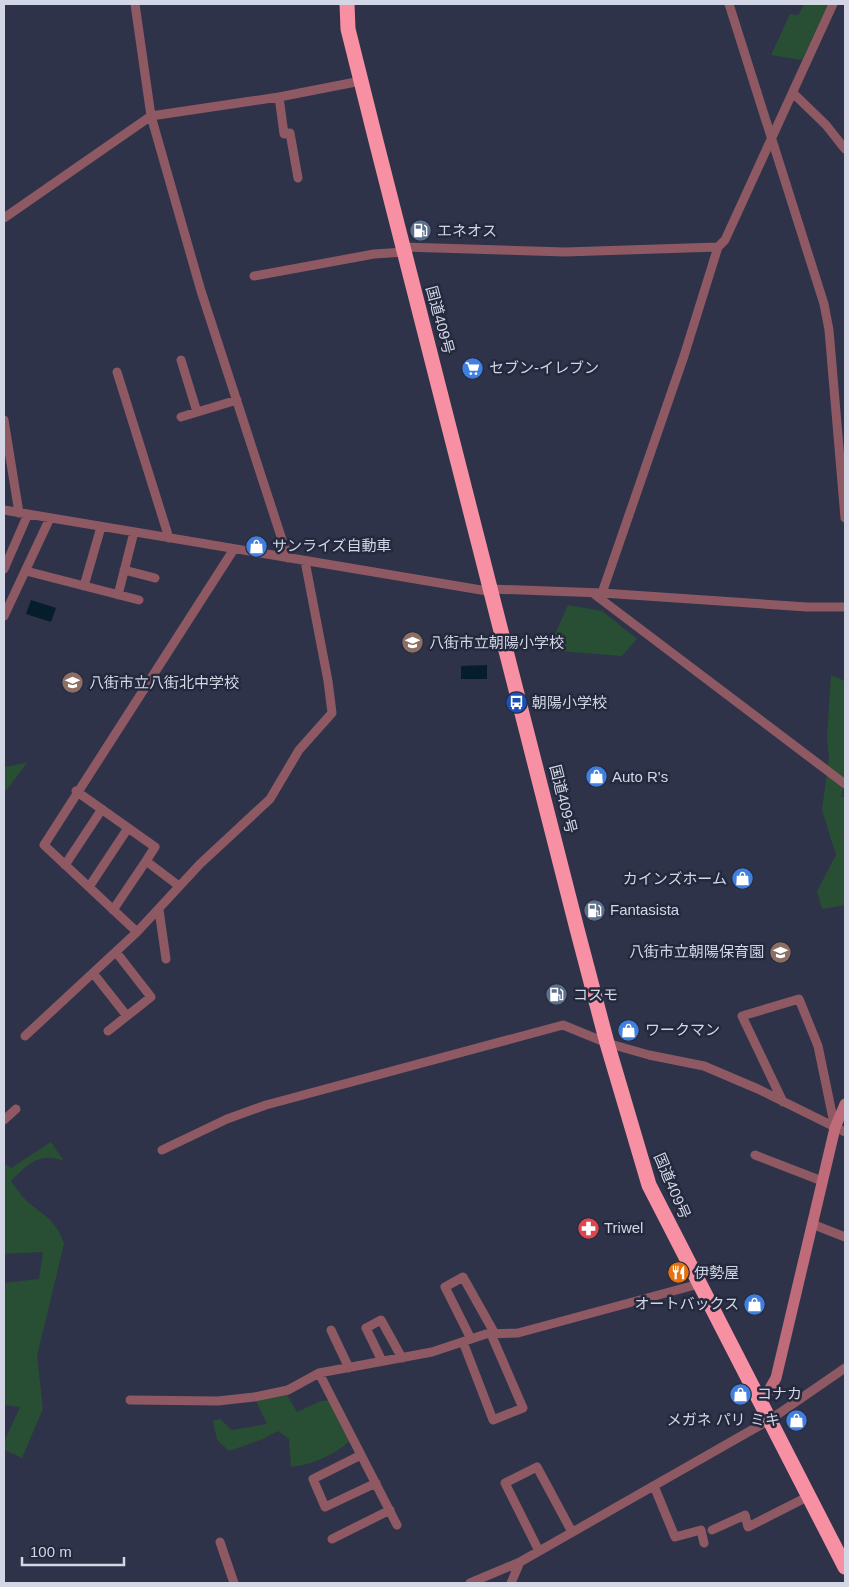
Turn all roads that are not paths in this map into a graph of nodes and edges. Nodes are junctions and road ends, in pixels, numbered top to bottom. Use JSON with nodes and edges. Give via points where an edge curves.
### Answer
{"nodes":[{"id":1,"x":135,"y":4,"type":"edge"},
{"id":2,"x":347,"y":4,"type":"edge"},
{"id":3,"x":730,"y":4,"type":"edge"},
{"id":4,"x":833,"y":4,"type":"edge"},
{"id":5,"x":361,"y":81,"type":"junction"},
{"id":6,"x":793,"y":93,"type":"junction"},
{"id":7,"x":278,"y":97,"type":"junction"},
{"id":8,"x":150,"y":116,"type":"junction"},
{"id":9,"x":772,"y":142,"type":"junction"},
{"id":10,"x":845,"y":149,"type":"edge"},
{"id":11,"x":298,"y":178,"type":"dead end"},
{"id":12,"x":4,"y":218,"type":"edge"},
{"id":13,"x":718,"y":246,"type":"junction"},
{"id":14,"x":404,"y":250,"type":"junction"},
{"id":15,"x":254,"y":276,"type":"dead end"},
{"id":16,"x":181,"y":360,"type":"dead end"},
{"id":17,"x":117,"y":372,"type":"dead end"},
{"id":18,"x":237,"y":400,"type":"junction"},
{"id":19,"x":197,"y":412,"type":"junction"},
{"id":20,"x":181,"y":417,"type":"dead end"},
{"id":21,"x":4,"y":420,"type":"edge"},
{"id":22,"x":4,"y":510,"type":"edge"},
{"id":23,"x":24,"y":513,"type":"junction"},
{"id":24,"x":50,"y":518,"type":"junction"},
{"id":25,"x":845,"y":518,"type":"edge"},
{"id":26,"x":101,"y":527,"type":"junction"},
{"id":27,"x":134,"y":532,"type":"junction"},
{"id":28,"x":169,"y":538,"type":"junction"},
{"id":29,"x":234,"y":549,"type":"junction"},
{"id":30,"x":288,"y":558,"type":"junction"},
{"id":31,"x":305,"y":561,"type":"junction"},
{"id":32,"x":4,"y":569,"type":"edge"},
{"id":33,"x":124,"y":570,"type":"junction"},
{"id":34,"x":26,"y":571,"type":"junction"},
{"id":35,"x":155,"y":578,"type":"dead end"},
{"id":36,"x":84,"y":586,"type":"junction"},
{"id":37,"x":492,"y":591,"type":"junction"},
{"id":38,"x":598,"y":593,"type":"junction"},
{"id":39,"x":118,"y":594,"type":"junction"},
{"id":40,"x":139,"y":600,"type":"dead end"},
{"id":41,"x":845,"y":607,"type":"edge"},
{"id":42,"x":4,"y":616,"type":"edge"},
{"id":43,"x":845,"y":784,"type":"edge"},
{"id":44,"x":76,"y":791,"type":"junction"},
{"id":45,"x":102,"y":810,"type":"junction"},
{"id":46,"x":128,"y":828,"type":"junction"},
{"id":47,"x":146,"y":861,"type":"junction"},
{"id":48,"x":65,"y":865,"type":"junction"},
{"id":49,"x":179,"y":886,"type":"junction"},
{"id":50,"x":89,"y":887,"type":"junction"},
{"id":51,"x":113,"y":910,"type":"junction"},
{"id":52,"x":159,"y":910,"type":"junction"},
{"id":53,"x":137,"y":932,"type":"junction"},
{"id":54,"x":116,"y":952,"type":"junction"},
{"id":55,"x":166,"y":959,"type":"dead end"},
{"id":56,"x":93,"y":973,"type":"junction"},
{"id":57,"x":127,"y":1016,"type":"junction"},
{"id":58,"x":108,"y":1031,"type":"dead end"},
{"id":59,"x":25,"y":1036,"type":"dead end"},
{"id":60,"x":607,"y":1042,"type":"junction"},
{"id":61,"x":783,"y":1102,"type":"junction"},
{"id":62,"x":845,"y":1104,"type":"edge"},
{"id":63,"x":16,"y":1109,"type":"dead end"},
{"id":64,"x":4,"y":1120,"type":"edge"},
{"id":65,"x":840,"y":1130,"type":"edge"},
{"id":66,"x":162,"y":1150,"type":"dead end"},
{"id":67,"x":755,"y":1155,"type":"dead end"},
{"id":68,"x":822,"y":1181,"type":"junction"},
{"id":69,"x":812,"y":1224,"type":"junction"},
{"id":70,"x":845,"y":1237,"type":"edge"},
{"id":71,"x":699,"y":1284,"type":"junction"},
{"id":72,"x":330,"y":1330,"type":"dead end"},
{"id":73,"x":493,"y":1334,"type":"junction"},
{"id":74,"x":467,"y":1341,"type":"junction"},
{"id":75,"x":402,"y":1358,"type":"junction"},
{"id":76,"x":382,"y":1362,"type":"junction"},
{"id":77,"x":349,"y":1368,"type":"junction"},
{"id":78,"x":845,"y":1368,"type":"edge"},
{"id":79,"x":319,"y":1373,"type":"junction"},
{"id":80,"x":759,"y":1397,"type":"junction"},
{"id":81,"x":130,"y":1400,"type":"dead end"},
{"id":82,"x":771,"y":1419,"type":"junction"},
{"id":83,"x":362,"y":1455,"type":"junction"},
{"id":84,"x":376,"y":1483,"type":"junction"},
{"id":85,"x":654,"y":1486,"type":"junction"},
{"id":86,"x":809,"y":1496,"type":"junction"},
{"id":87,"x":390,"y":1510,"type":"junction"},
{"id":88,"x":397,"y":1525,"type":"dead end"},
{"id":89,"x":712,"y":1530,"type":"dead end"},
{"id":90,"x":572,"y":1532,"type":"junction"},
{"id":91,"x":332,"y":1539,"type":"dead end"},
{"id":92,"x":220,"y":1542,"type":"dead end"},
{"id":93,"x":704,"y":1543,"type":"dead end"},
{"id":94,"x":539,"y":1551,"type":"junction"},
{"id":95,"x":520,"y":1562,"type":"junction"},
{"id":96,"x":845,"y":1567,"type":"edge"},
{"id":97,"x":514,"y":1581,"type":"edge"},
{"id":98,"x":234,"y":1583,"type":"edge"},
{"id":99,"x":470,"y":1583,"type":"edge"}],
"edges":[{"from":1,"to":8,"type":"street"},
{"from":2,"to":5,"type":"highway","name":"国道409号","via":[[348,29]]},
{"from":3,"to":9,"type":"street"},
{"from":4,"to":6,"type":"street"},
{"from":5,"to":7,"type":"street"},
{"from":5,"to":14,"type":"highway","name":"国道409号"},
{"from":6,"to":9,"type":"street"},
{"from":6,"to":10,"type":"street"},
{"from":7,"to":8,"type":"street"},
{"from":7,"to":11,"type":"street","via":[[284,134],[290,133]]},
{"from":8,"to":12,"type":"street"},
{"from":8,"to":18,"type":"street"},
{"from":9,"to":13,"type":"street","via":[[726,240]]},
{"from":9,"to":25,"type":"street","via":[[824,304]]},
{"from":13,"to":14,"type":"street","via":[[565,252]]},
{"from":13,"to":38,"type":"street","via":[[684,356]]},
{"from":14,"to":15,"type":"street"},
{"from":14,"to":37,"type":"highway","name":"国道409号"},
{"from":16,"to":19,"type":"street"},
{"from":17,"to":28,"type":"street"},
{"from":18,"to":19,"type":"street"},
{"from":18,"to":30,"type":"street"},
{"from":19,"to":20,"type":"street"},
{"from":21,"to":23,"type":"street"},
{"from":22,"to":23,"type":"street"},
{"from":23,"to":24,"type":"street"},
{"from":23,"to":32,"type":"street"},
{"from":24,"to":26,"type":"street"},
{"from":24,"to":34,"type":"street"},
{"from":26,"to":27,"type":"street"},
{"from":26,"to":36,"type":"street"},
{"from":27,"to":28,"type":"street"},
{"from":27,"to":33,"type":"street"},
{"from":28,"to":29,"type":"street"},
{"from":29,"to":30,"type":"street"},
{"from":29,"to":44,"type":"street"},
{"from":30,"to":31,"type":"street"},
{"from":31,"to":37,"type":"street"},
{"from":31,"to":49,"type":"street","via":[[332,713],[299,750],[270,799]]},
{"from":33,"to":35,"type":"street"},
{"from":33,"to":39,"type":"street"},
{"from":34,"to":36,"type":"street"},
{"from":34,"to":42,"type":"street"},
{"from":36,"to":39,"type":"street"},
{"from":37,"to":38,"type":"street"},
{"from":37,"to":60,"type":"highway","name":"国道409号"},
{"from":38,"to":41,"type":"street"},
{"from":38,"to":43,"type":"street"},
{"from":39,"to":40,"type":"street"},
{"from":44,"to":45,"type":"street"},
{"from":44,"to":48,"type":"street","via":[[44,845]]},
{"from":45,"to":46,"type":"street"},
{"from":45,"to":48,"type":"street"},
{"from":46,"to":47,"type":"street","via":[[155,847]]},
{"from":46,"to":50,"type":"street"},
{"from":47,"to":49,"type":"street"},
{"from":47,"to":51,"type":"street"},
{"from":48,"to":50,"type":"street"},
{"from":49,"to":52,"type":"street"},
{"from":50,"to":51,"type":"street"},
{"from":51,"to":53,"type":"street"},
{"from":52,"to":53,"type":"street"},
{"from":52,"to":55,"type":"street"},
{"from":53,"to":54,"type":"street"},
{"from":54,"to":56,"type":"street"},
{"from":54,"to":57,"type":"street","via":[[151,997]]},
{"from":56,"to":57,"type":"street"},
{"from":56,"to":59,"type":"street"},
{"from":57,"to":58,"type":"street"},
{"from":60,"to":61,"type":"street","via":[[649,1055],[704,1066]]},
{"from":60,"to":66,"type":"street","via":[[563,1026],[266,1105],[227,1119]]},
{"from":60,"to":71,"type":"highway","name":"国道409号","via":[[649,1186]]},
{"from":61,"to":65,"type":"street"},
{"from":61,"to":65,"type":"street","via":[[742,1016],[799,999],[818,1046]]},
{"from":62,"to":65,"type":"street"},
{"from":63,"to":64,"type":"street"},
{"from":65,"to":68,"type":"street"},
{"from":67,"to":68,"type":"street"},
{"from":68,"to":69,"type":"street"},
{"from":69,"to":70,"type":"street"},
{"from":69,"to":80,"type":"street","via":[[776,1378],[768,1392]]},
{"from":71,"to":73,"type":"street","via":[[518,1334]]},
{"from":71,"to":80,"type":"highway","name":"国道409号"},
{"from":72,"to":77,"type":"street"},
{"from":73,"to":74,"type":"street"},
{"from":73,"to":74,"type":"street","via":[[463,1277],[444,1287]]},
{"from":73,"to":74,"type":"street","via":[[523,1408],[493,1420]]},
{"from":74,"to":75,"type":"street"},
{"from":75,"to":76,"type":"street"},
{"from":75,"to":76,"type":"street","via":[[381,1320],[366,1328]]},
{"from":76,"to":77,"type":"street"},
{"from":77,"to":79,"type":"street"},
{"from":78,"to":82,"type":"street"},
{"from":79,"to":81,"type":"street","via":[[288,1390],[254,1398],[218,1402]]},
{"from":79,"to":83,"type":"street"},
{"from":80,"to":82,"type":"highway","name":"国道409号"},
{"from":82,"to":85,"type":"street"},
{"from":82,"to":86,"type":"highway","name":"国道409号"},
{"from":83,"to":84,"type":"street"},
{"from":83,"to":84,"type":"street","via":[[313,1479],[325,1507]]},
{"from":84,"to":87,"type":"street"},
{"from":85,"to":90,"type":"street"},
{"from":85,"to":93,"type":"street","via":[[675,1538],[701,1530]]},
{"from":86,"to":89,"type":"street","via":[[748,1527],[745,1515]]},
{"from":86,"to":96,"type":"highway","name":"国道409号"},
{"from":87,"to":88,"type":"street"},
{"from":87,"to":91,"type":"street"},
{"from":90,"to":94,"type":"street"},
{"from":90,"to":94,"type":"street","via":[[537,1466],[505,1483]]},
{"from":92,"to":98,"type":"street"},
{"from":94,"to":95,"type":"street"},
{"from":95,"to":97,"type":"street"},
{"from":95,"to":99,"type":"street"}]}
